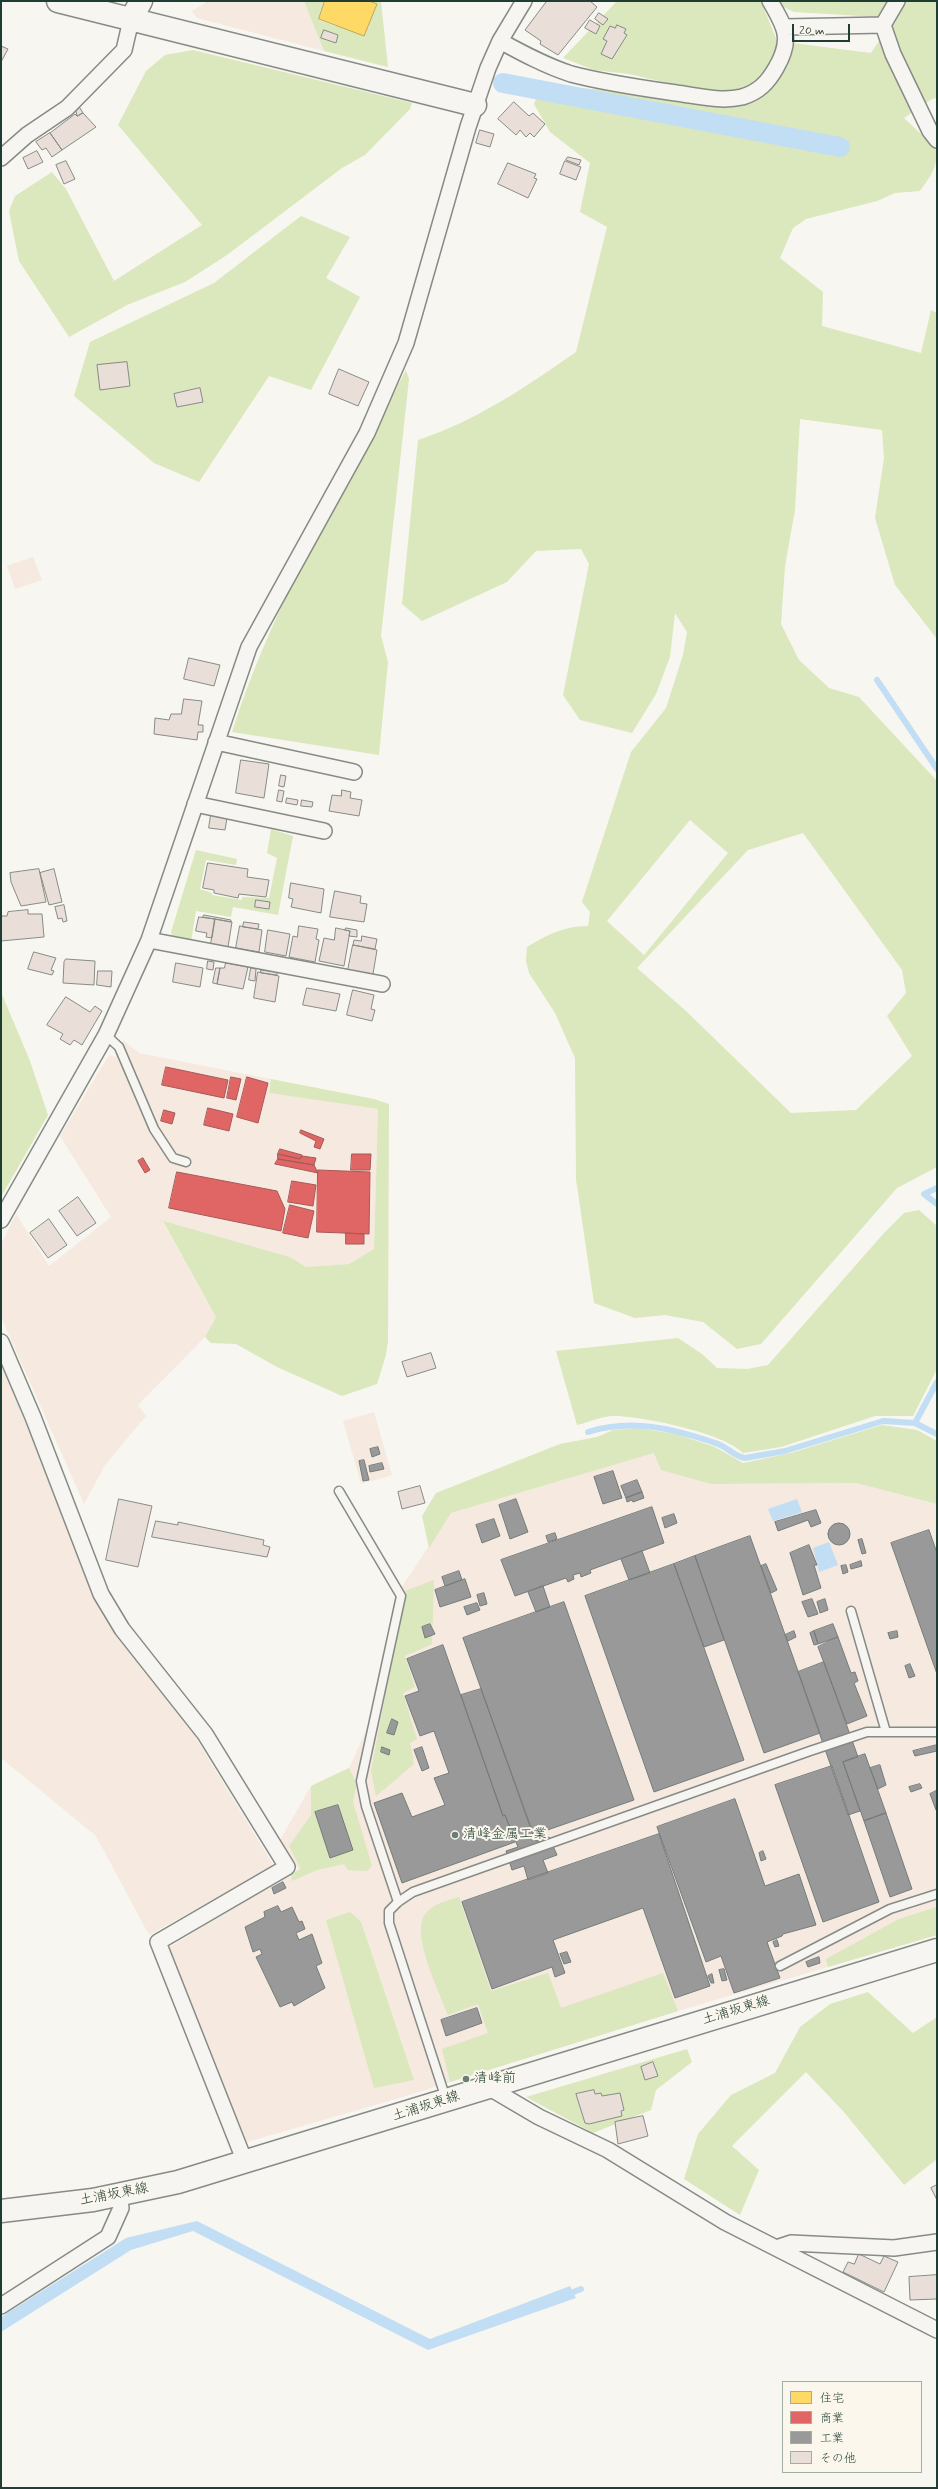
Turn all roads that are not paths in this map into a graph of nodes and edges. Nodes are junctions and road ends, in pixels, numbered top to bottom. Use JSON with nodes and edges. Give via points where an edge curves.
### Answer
{"nodes":[{"id":1,"x":58,"y":1,"type":"edge"},
{"id":2,"x":141,"y":1,"type":"edge"},
{"id":3,"x":524,"y":1,"type":"edge"},
{"id":4,"x":770,"y":1,"type":"edge"},
{"id":5,"x":897,"y":1,"type":"edge"},
{"id":6,"x":131,"y":20,"type":"junction"},
{"id":7,"x":883,"y":25,"type":"junction"},
{"id":8,"x":785,"y":27,"type":"junction"},
{"id":9,"x":500,"y":41,"type":"junction"},
{"id":10,"x":475,"y":106,"type":"junction"},
{"id":11,"x":937,"y":140,"type":"edge"},
{"id":12,"x":1,"y":158,"type":"edge"},
{"id":13,"x":216,"y":742,"type":"junction"},
{"id":14,"x":354,"y":772,"type":"dead end"},
{"id":15,"x":195,"y":804,"type":"junction"},
{"id":16,"x":324,"y":831,"type":"dead end"},
{"id":17,"x":149,"y":940,"type":"junction"},
{"id":18,"x":382,"y":984,"type":"dead end"},
{"id":19,"x":106,"y":1035,"type":"junction"},
{"id":20,"x":186,"y":1162,"type":"dead end"},
{"id":21,"x":1,"y":1220,"type":"edge"},
{"id":22,"x":1,"y":1342,"type":"edge"},
{"id":23,"x":339,"y":1491,"type":"dead end"},
{"id":24,"x":851,"y":1611,"type":"dead end"},
{"id":25,"x":886,"y":1732,"type":"junction"},
{"id":26,"x":937,"y":1732,"type":"edge"},
{"id":27,"x":937,"y":1894,"type":"edge"},
{"id":28,"x":398,"y":1902,"type":"junction"},
{"id":29,"x":937,"y":1950,"type":"edge"},
{"id":30,"x":780,"y":1966,"type":"dead end"},
{"id":31,"x":488,"y":2087,"type":"junction"},
{"id":32,"x":446,"y":2100,"type":"junction"},
{"id":33,"x":245,"y":2162,"type":"junction"},
{"id":34,"x":119,"y":2195,"type":"junction"},
{"id":35,"x":1,"y":2211,"type":"edge"},
{"id":36,"x":937,"y":2242,"type":"edge"},
{"id":37,"x":776,"y":2248,"type":"junction"},
{"id":38,"x":1,"y":2306,"type":"edge"},
{"id":39,"x":937,"y":2330,"type":"edge"}],
"edges":[{"from":1,"to":6,"type":"main road"},
{"from":2,"to":6,"type":"main road"},
{"from":3,"to":9,"type":"street"},
{"from":4,"to":8,"type":"street"},
{"from":5,"to":7,"type":"street"},
{"from":6,"to":10,"type":"main road"},
{"from":6,"to":12,"type":"street","via":[[124,50],[67,108],[27,135]]},
{"from":7,"to":8,"type":"street"},
{"from":7,"to":11,"type":"street","via":[[896,61],[930,132]]},
{"from":8,"to":9,"type":"street","via":[[786,39],[782,57],[769,78],[759,90],[726,100],[630,86],[571,74],[537,61]]},
{"from":9,"to":10,"type":"street"},
{"from":10,"to":13,"type":"street","via":[[406,343],[366,433],[249,647]]},
{"from":13,"to":14,"type":"street"},
{"from":13,"to":15,"type":"street"},
{"from":15,"to":16,"type":"street"},
{"from":15,"to":17,"type":"street"},
{"from":17,"to":18,"type":"street"},
{"from":17,"to":19,"type":"street"},
{"from":19,"to":20,"type":"lane","via":[[119,1048],[154,1129],[173,1158]]},
{"from":19,"to":21,"type":"street"},
{"from":22,"to":33,"type":"street","via":[[36,1424],[101,1594],[122,1629],[204,1734],[287,1867],[158,1942]]},
{"from":23,"to":28,"type":"lane","via":[[401,1596],[361,1782],[366,1806]]},
{"from":24,"to":25,"type":"lane"},
{"from":25,"to":26,"type":"lane"},
{"from":25,"to":28,"type":"lane","via":[[867,1732],[810,1750],[413,1892]]},
{"from":27,"to":30,"type":"lane","via":[[890,1909]]},
{"from":28,"to":32,"type":"lane","via":[[389,1912],[389,1923]]},
{"from":29,"to":31,"type":"main road","name":"土浦坂東線"},
{"from":31,"to":32,"type":"main road","name":"土浦坂東線"},
{"from":31,"to":37,"type":"street","via":[[539,2117],[608,2150],[725,2222]]},
{"from":32,"to":33,"type":"main road","name":"土浦坂東線"},
{"from":33,"to":34,"type":"main road","name":"土浦坂東線","via":[[178,2182]]},
{"from":34,"to":35,"type":"main road","name":"土浦坂東線"},
{"from":34,"to":38,"type":"street","via":[[121,2208],[108,2238]]},
{"from":36,"to":37,"type":"street","via":[[894,2248],[791,2243]]},
{"from":37,"to":39,"type":"street"}]}
